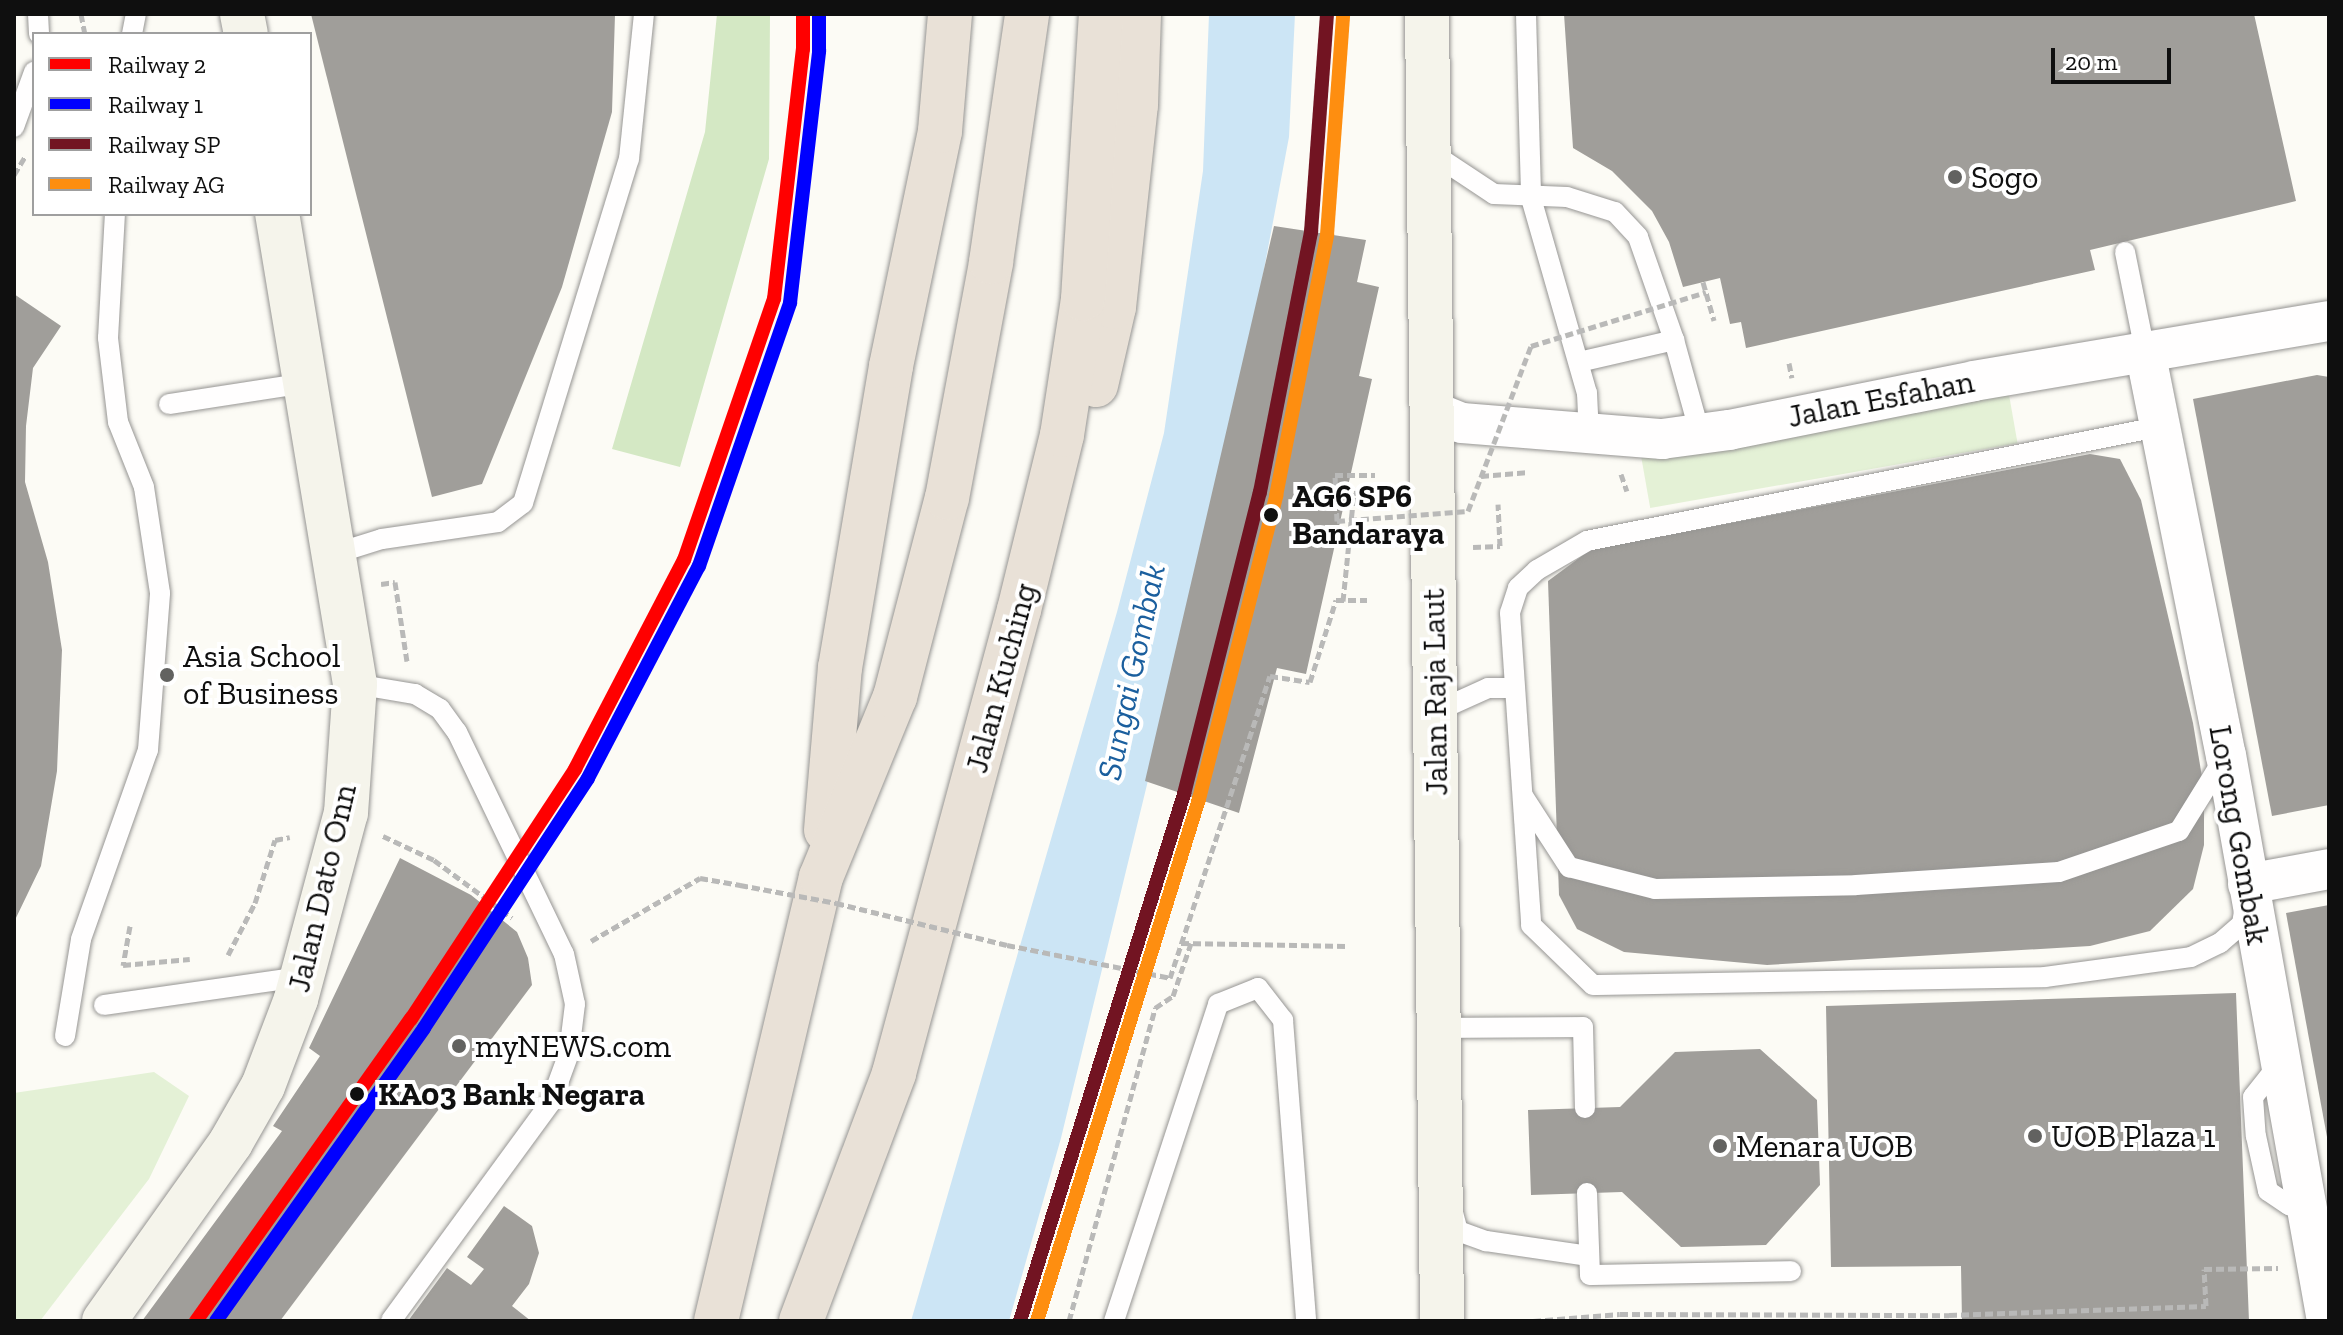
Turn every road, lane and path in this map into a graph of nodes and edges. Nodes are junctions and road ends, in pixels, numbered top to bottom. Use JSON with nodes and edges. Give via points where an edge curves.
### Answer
{"nodes":[{"id":1,"x":644,"y":14,"type":"edge"},
{"id":2,"x":950,"y":14,"type":"edge"},
{"id":3,"x":1027,"y":14,"type":"edge"},
{"id":4,"x":1101,"y":14,"type":"edge"},
{"id":5,"x":1139,"y":14,"type":"edge"},
{"id":6,"x":1427,"y":14,"type":"edge"},
{"id":7,"x":1526,"y":14,"type":"edge"},
{"id":8,"x":32,"y":78,"type":"edge"},
{"id":9,"x":14,"y":127,"type":"edge"},
{"id":10,"x":1429,"y":151,"type":"junction"},
{"id":11,"x":1531,"y":198,"type":"junction"},
{"id":12,"x":115,"y":216,"type":"edge"},
{"id":13,"x":277,"y":216,"type":"edge"},
{"id":14,"x":2125,"y":252,"type":"dead end"},
{"id":15,"x":1703,"y":282,"type":"dead end"},
{"id":16,"x":1706,"y":292,"type":"junction"},
{"id":17,"x":1714,"y":320,"type":"dead end"},
{"id":18,"x":2329,"y":321,"type":"edge"},
{"id":19,"x":2329,"y":336,"type":"edge"},
{"id":20,"x":1674,"y":340,"type":"junction"},
{"id":21,"x":2145,"y":351,"type":"junction"},
{"id":22,"x":1579,"y":362,"type":"junction"},
{"id":23,"x":2076,"y":363,"type":"junction"},
{"id":24,"x":306,"y":383,"type":"junction"},
{"id":25,"x":169,"y":404,"type":"dead end"},
{"id":26,"x":1432,"y":411,"type":"junction"},
{"id":27,"x":2156,"y":415,"type":"junction"},
{"id":28,"x":1700,"y":434,"type":"junction"},
{"id":29,"x":1589,"y":435,"type":"junction"},
{"id":30,"x":1375,"y":475,"type":"dead end"},
{"id":31,"x":1373,"y":491,"type":"dead end"},
{"id":32,"x":1498,"y":504,"type":"dead end"},
{"id":33,"x":1468,"y":511,"type":"junction"},
{"id":34,"x":1350,"y":520,"type":"junction"},
{"id":35,"x":1468,"y":523,"type":"dead end"},
{"id":36,"x":1468,"y":535,"type":"dead end"},
{"id":37,"x":334,"y":554,"type":"junction"},
{"id":38,"x":379,"y":584,"type":"dead end"},
{"id":39,"x":1367,"y":600,"type":"dead end"},
{"id":40,"x":1343,"y":601,"type":"junction"},
{"id":41,"x":1019,"y":610,"type":"junction"},
{"id":42,"x":409,"y":674,"type":"dead end"},
{"id":43,"x":355,"y":684,"type":"junction"},
{"id":44,"x":1513,"y":688,"type":"junction"},
{"id":45,"x":1435,"y":712,"type":"junction"},
{"id":46,"x":2226,"y":755,"type":"junction"},
{"id":47,"x":1520,"y":793,"type":"junction"},
{"id":48,"x":290,"y":837,"type":"dead end"},
{"id":49,"x":378,"y":848,"type":"dead end"},
{"id":50,"x":2329,"y":869,"type":"edge"},
{"id":51,"x":821,"y":877,"type":"junction"},
{"id":52,"x":2248,"y":884,"type":"junction"},
{"id":53,"x":520,"y":925,"type":"dead end"},
{"id":54,"x":130,"y":926,"type":"dead end"},
{"id":55,"x":1181,"y":943,"type":"junction"},
{"id":56,"x":1191,"y":943,"type":"junction"},
{"id":57,"x":581,"y":946,"type":"dead end"},
{"id":58,"x":1346,"y":946,"type":"dead end"},
{"id":59,"x":215,"y":956,"type":"dead end"},
{"id":60,"x":200,"y":958,"type":"dead end"},
{"id":61,"x":300,"y":977,"type":"junction"},
{"id":62,"x":104,"y":1005,"type":"dead end"},
{"id":63,"x":785,"y":1026,"type":"junction"},
{"id":64,"x":1439,"y":1028,"type":"junction"},
{"id":65,"x":65,"y":1036,"type":"dead end"},
{"id":66,"x":894,"y":1073,"type":"junction"},
{"id":67,"x":1585,"y":1108,"type":"dead end"},
{"id":68,"x":1442,"y":1170,"type":"junction"},
{"id":69,"x":1587,"y":1193,"type":"dead end"},
{"id":70,"x":2316,"y":1221,"type":"edge"},
{"id":71,"x":1589,"y":1256,"type":"junction"},
{"id":72,"x":2271,"y":1269,"type":"dead end"},
{"id":73,"x":1791,"y":1271,"type":"dead end"},
{"id":74,"x":104,"y":1321,"type":"edge"},
{"id":75,"x":391,"y":1321,"type":"edge"},
{"id":76,"x":687,"y":1321,"type":"edge"},
{"id":77,"x":716,"y":1321,"type":"edge"},
{"id":78,"x":801,"y":1321,"type":"edge"},
{"id":79,"x":835,"y":1321,"type":"edge"},
{"id":80,"x":1069,"y":1321,"type":"edge"},
{"id":81,"x":1114,"y":1321,"type":"edge"},
{"id":82,"x":1306,"y":1321,"type":"edge"},
{"id":83,"x":1442,"y":1321,"type":"edge"},
{"id":84,"x":1533,"y":1321,"type":"edge"},
{"id":85,"x":2327,"y":1321,"type":"edge"}],
"edges":[{"from":1,"to":37,"type":"lane","via":[[629,159],[523,503],[498,522],[382,539]]},
{"from":2,"to":51,"type":"highway","via":[[940,131],[891,366],[840,668]]},
{"from":3,"to":51,"type":"highway","via":[[991,262],[947,498],[895,697]]},
{"from":4,"to":41,"type":"highway","name":"Jalan Kuching","via":[[1083,299],[1062,435]]},
{"from":5,"to":41,"type":"highway","via":[[1136,105],[1114,307],[1086,432]]},
{"from":6,"to":10,"type":"main road","name":"Jalan Raja Laut"},
{"from":7,"to":11,"type":"lane"},
{"from":8,"to":9,"type":"lane"},
{"from":10,"to":11,"type":"lane","via":[[1494,194]]},
{"from":10,"to":26,"type":"main road","name":"Jalan Raja Laut"},
{"from":11,"to":20,"type":"lane","via":[[1567,197],[1615,212],[1638,237]]},
{"from":11,"to":22,"type":"lane"},
{"from":12,"to":65,"type":"lane","via":[[109,352],[118,422],[144,487],[160,593],[148,750],[81,939]]},
{"from":13,"to":24,"type":"main road","name":"Jalan Dato Onn"},
{"from":14,"to":21,"type":"lane"},
{"from":15,"to":16,"type":"path"},
{"from":16,"to":17,"type":"path"},
{"from":16,"to":33,"type":"path","bridge":true,"via":[[1531,346]]},
{"from":18,"to":21,"type":"street","name":"Jalan Esfahan"},
{"from":19,"to":27,"type":"street","via":[[2171,364],[2160,380]]},
{"from":20,"to":22,"type":"lane"},
{"from":20,"to":28,"type":"lane"},
{"from":21,"to":23,"type":"street","name":"Jalan Esfahan"},
{"from":21,"to":27,"type":"street","name":"Lorong Gombak"},
{"from":22,"to":29,"type":"lane"},
{"from":23,"to":27,"type":"street","via":[[2126,386]]},
{"from":23,"to":28,"type":"street","name":"Jalan Esfahan"},
{"from":24,"to":25,"type":"lane"},
{"from":24,"to":37,"type":"main road","name":"Jalan Dato Onn"},
{"from":26,"to":29,"type":"street","name":"Jalan Esfahan","via":[[1462,423]]},
{"from":26,"to":45,"type":"main road","name":"Jalan Raja Laut"},
{"from":27,"to":44,"type":"lane","via":[[1587,541],[1557,556],[1518,588],[1510,613]]},
{"from":27,"to":46,"type":"street","name":"Lorong Gombak"},
{"from":28,"to":29,"type":"street","name":"Jalan Esfahan","via":[[1662,439]]},
{"from":30,"to":34,"type":"path","via":[[1335,475],[1337,521]]},
{"from":31,"to":34,"type":"path","via":[[1354,493]]},
{"from":32,"to":36,"type":"path","via":[[1500,546],[1468,547]]},
{"from":33,"to":34,"type":"path","bridge":true},
{"from":33,"to":35,"type":"path"},
{"from":34,"to":40,"type":"path"},
{"from":37,"to":43,"type":"main road","name":"Jalan Dato Onn"},
{"from":38,"to":42,"type":"path","via":[[395,582]]},
{"from":39,"to":40,"type":"path"},
{"from":40,"to":55,"type":"path","via":[[1336,600],[1310,682],[1270,676]]},
{"from":41,"to":66,"type":"highway","name":"Jalan Kuching"},
{"from":43,"to":61,"type":"main road","name":"Jalan Dato Onn","via":[[346,813]]},
{"from":43,"to":75,"type":"lane","via":[[415,694],[440,709],[457,732],[568,963],[575,1004],[569,1053],[551,1102]]},
{"from":44,"to":45,"type":"lane","via":[[1488,688]]},
{"from":44,"to":47,"type":"lane"},
{"from":45,"to":64,"type":"main road","name":"Jalan Raja Laut"},
{"from":46,"to":47,"type":"lane","via":[[2179,831],[2059,872],[1856,885],[1655,889],[1569,867]]},
{"from":46,"to":52,"type":"street","name":"Lorong Gombak"},
{"from":47,"to":52,"type":"lane","via":[[1531,925],[1593,985],[2045,977],[2191,957],[2220,943],[2242,924]]},
{"from":48,"to":59,"type":"path","via":[[275,840],[255,903],[231,954]]},
{"from":49,"to":53,"type":"path","via":[[383,836],[434,860]]},
{"from":50,"to":52,"type":"street"},
{"from":51,"to":63,"type":"highway"},
{"from":52,"to":70,"type":"street","name":"Lorong Gombak"},
{"from":54,"to":60,"type":"path","via":[[123,965]]},
{"from":55,"to":56,"type":"path"},
{"from":55,"to":57,"type":"path","bridge":true,"via":[[1170,978],[700,878]]},
{"from":56,"to":58,"type":"path"},
{"from":56,"to":80,"type":"path","via":[[1173,996],[1155,1008]]},
{"from":61,"to":62,"type":"lane"},
{"from":61,"to":74,"type":"main road","name":"Jalan Dato Onn","via":[[284,1039],[231,1142]]},
{"from":63,"to":76,"type":"highway"},
{"from":63,"to":77,"type":"highway"},
{"from":64,"to":67,"type":"lane","via":[[1583,1027]]},
{"from":64,"to":68,"type":"main road","name":"Jalan Raja Laut"},
{"from":66,"to":78,"type":"highway","name":"Jalan Kuching"},
{"from":66,"to":79,"type":"highway"},
{"from":68,"to":71,"type":"lane","via":[[1458,1231],[1486,1241]]},
{"from":68,"to":83,"type":"main road","name":"Jalan Raja Laut"},
{"from":69,"to":71,"type":"lane"},
{"from":70,"to":85,"type":"street","name":"Lorong Gombak"},
{"from":71,"to":73,"type":"lane","via":[[1590,1275]]},
{"from":72,"to":84,"type":"path","via":[[2204,1269],[2206,1306],[1949,1315],[1620,1314]]},
{"from":81,"to":82,"type":"lane","via":[[1218,1004],[1258,988],[1283,1020]]}]}
